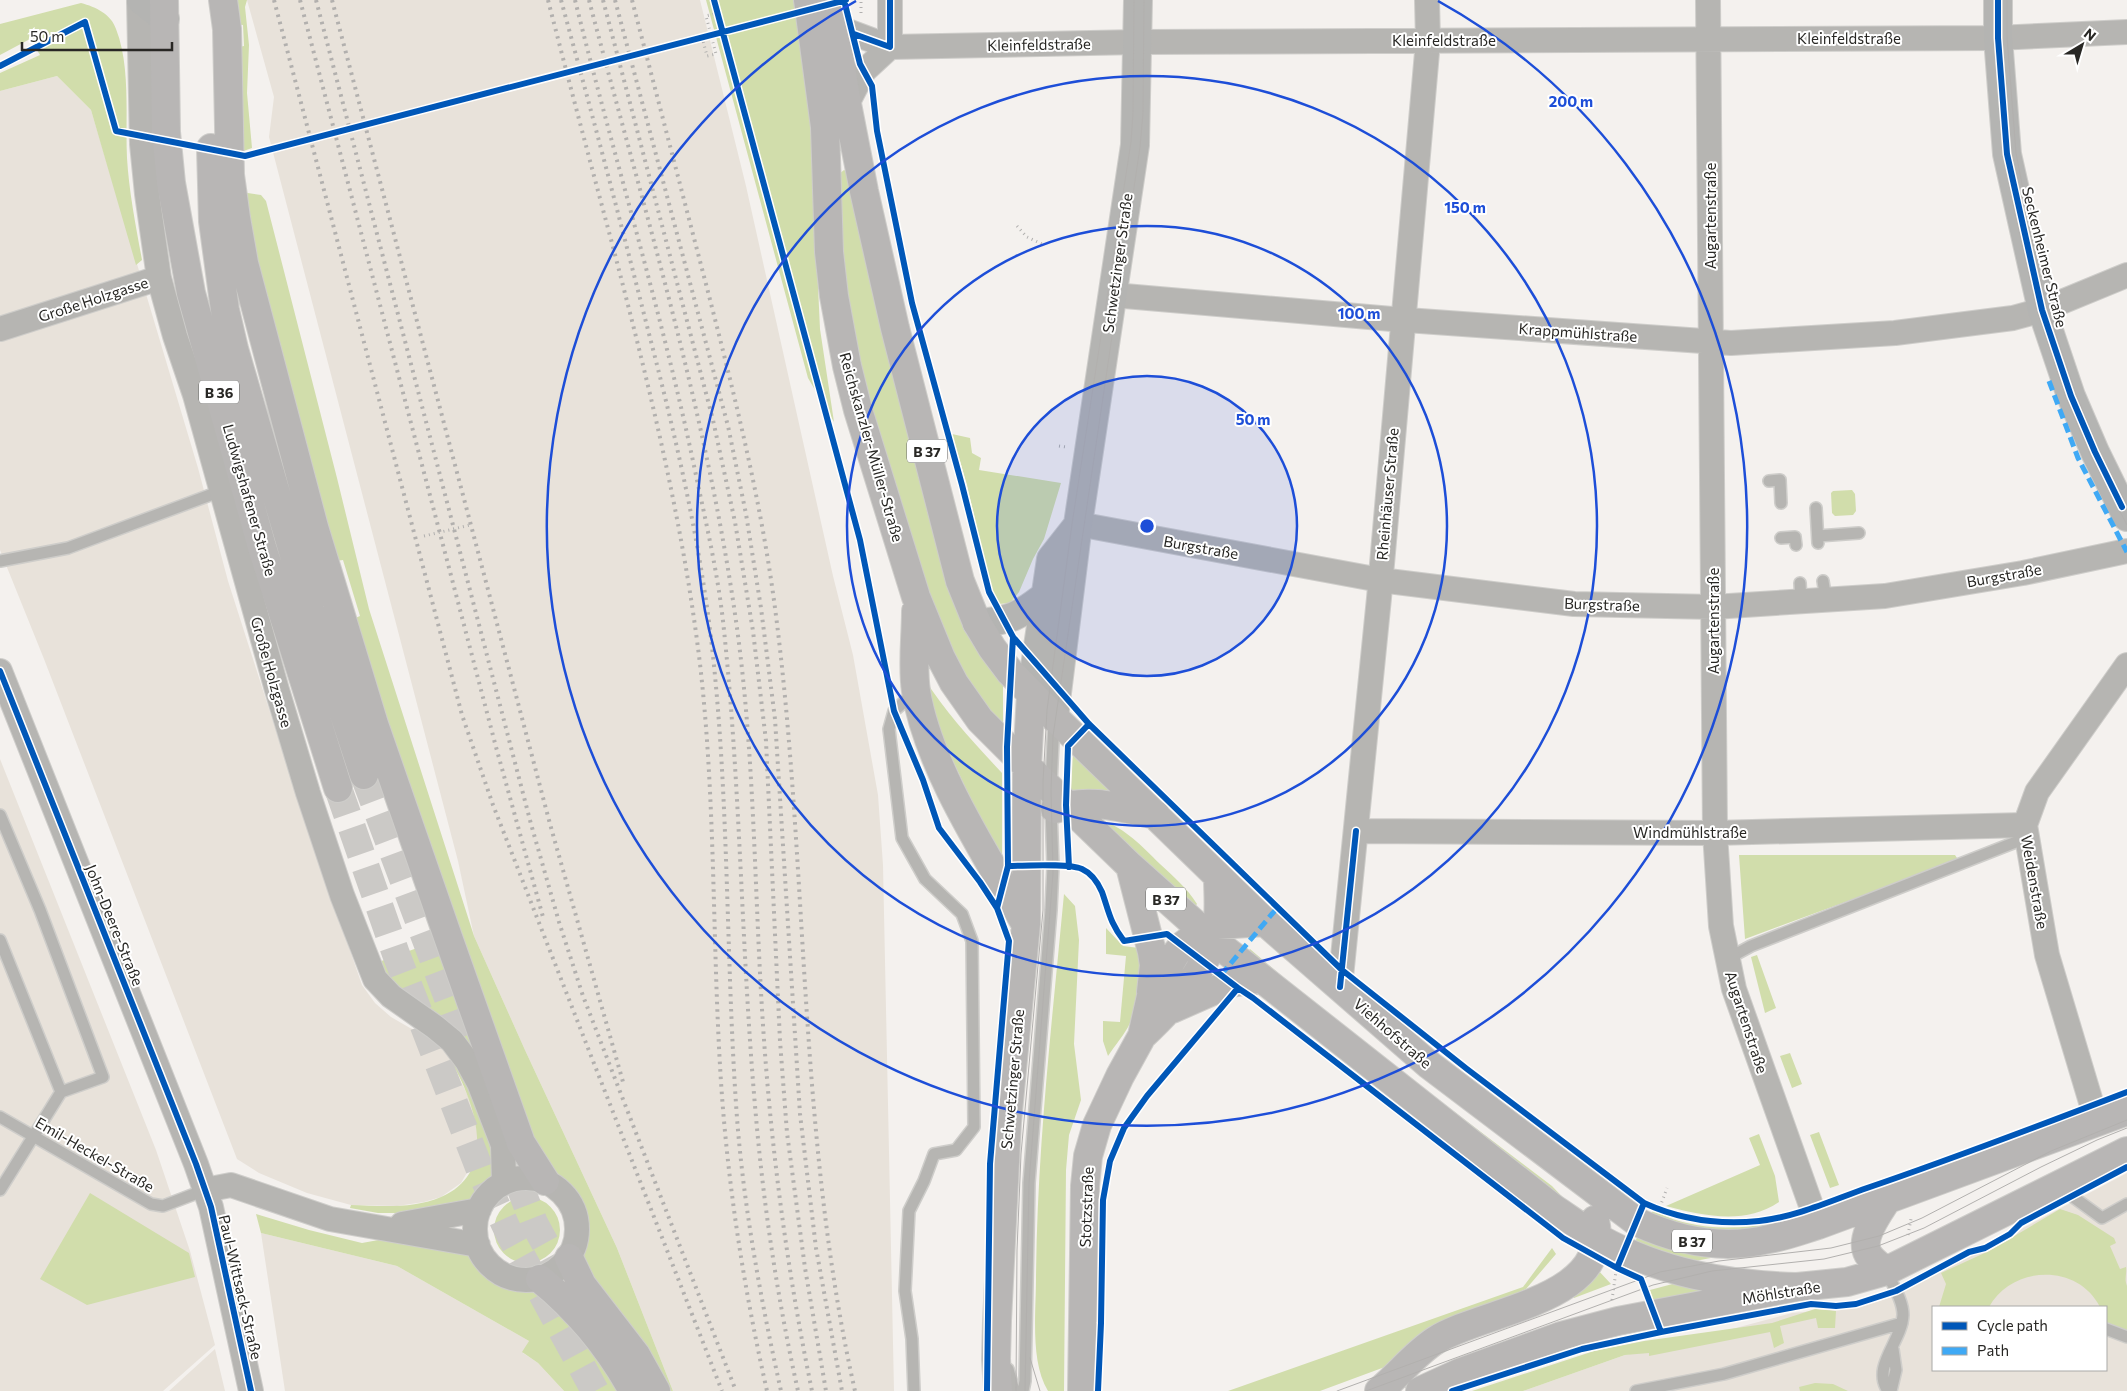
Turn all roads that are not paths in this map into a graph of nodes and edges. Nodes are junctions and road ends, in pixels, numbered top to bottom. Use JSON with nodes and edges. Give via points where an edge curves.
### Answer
{"nodes":[{"id":1,"x":140,"y":0,"type":"edge"},
{"id":2,"x":208,"y":0,"type":"edge"},
{"id":3,"x":224,"y":0,"type":"edge"},
{"id":4,"x":808,"y":0,"type":"edge"},
{"id":5,"x":890,"y":0,"type":"edge"},
{"id":6,"x":1138,"y":0,"type":"edge"},
{"id":7,"x":1427,"y":0,"type":"edge"},
{"id":8,"x":1708,"y":0,"type":"edge"},
{"id":9,"x":1998,"y":0,"type":"edge"},
{"id":10,"x":164,"y":10,"type":"edge"},
{"id":11,"x":832,"y":13,"type":"edge"},
{"id":12,"x":2127,"y":32,"type":"edge"},
{"id":13,"x":1998,"y":38,"type":"junction"},
{"id":14,"x":1709,"y":39,"type":"junction"},
{"id":15,"x":1428,"y":41,"type":"junction"},
{"id":16,"x":1138,"y":42,"type":"junction"},
{"id":17,"x":890,"y":47,"type":"junction"},
{"id":18,"x":847,"y":104,"type":"junction"},
{"id":19,"x":2127,"y":276,"type":"edge"},
{"id":20,"x":159,"y":278,"type":"junction"},
{"id":21,"x":1113,"y":295,"type":"junction"},
{"id":22,"x":2042,"y":310,"type":"junction"},
{"id":23,"x":1403,"y":320,"type":"junction"},
{"id":24,"x":0,"y":329,"type":"edge"},
{"id":25,"x":1711,"y":342,"type":"junction"},
{"id":26,"x":1769,"y":480,"type":"dead end"},
{"id":27,"x":221,"y":491,"type":"junction"},
{"id":28,"x":1781,"y":503,"type":"dead end"},
{"id":29,"x":1816,"y":508,"type":"dead end"},
{"id":30,"x":2127,"y":516,"type":"edge"},
{"id":31,"x":1078,"y":524,"type":"junction"},
{"id":32,"x":1859,"y":533,"type":"dead end"},
{"id":33,"x":1781,"y":538,"type":"dead end"},
{"id":34,"x":1796,"y":544,"type":"dead end"},
{"id":35,"x":2127,"y":552,"type":"edge"},
{"id":36,"x":0,"y":561,"type":"edge"},
{"id":37,"x":1380,"y":580,"type":"junction"},
{"id":38,"x":1046,"y":595,"type":"junction"},
{"id":39,"x":916,"y":597,"type":"junction"},
{"id":40,"x":1713,"y":607,"type":"junction"},
{"id":41,"x":977,"y":623,"type":"junction"},
{"id":42,"x":2127,"y":665,"type":"edge"},
{"id":43,"x":0,"y":671,"type":"edge"},
{"id":44,"x":916,"y":691,"type":"junction"},
{"id":45,"x":1031,"y":694,"type":"junction"},
{"id":46,"x":1054,"y":717,"type":"junction"},
{"id":47,"x":1027,"y":767,"type":"junction"},
{"id":48,"x":364,"y":776,"type":"tunnel mouth"},
{"id":49,"x":338,"y":788,"type":"tunnel mouth"},
{"id":50,"x":1056,"y":802,"type":"junction"},
{"id":51,"x":0,"y":815,"type":"edge"},
{"id":52,"x":1156,"y":815,"type":"junction"},
{"id":53,"x":1027,"y":824,"type":"junction"},
{"id":54,"x":1356,"y":831,"type":"junction"},
{"id":55,"x":2026,"y":832,"type":"junction"},
{"id":56,"x":1715,"y":833,"type":"junction"},
{"id":57,"x":1130,"y":866,"type":"junction"},
{"id":58,"x":1218,"y":877,"type":"junction"},
{"id":59,"x":1265,"y":922,"type":"junction"},
{"id":60,"x":1026,"y":924,"type":"junction"},
{"id":61,"x":1211,"y":933,"type":"junction"},
{"id":62,"x":0,"y":940,"type":"edge"},
{"id":63,"x":1726,"y":959,"type":"junction"},
{"id":64,"x":1259,"y":979,"type":"junction"},
{"id":65,"x":1340,"y":987,"type":"junction"},
{"id":66,"x":1160,"y":1004,"type":"junction"},
{"id":67,"x":61,"y":1092,"type":"junction"},
{"id":68,"x":2127,"y":1111,"type":"edge"},
{"id":69,"x":0,"y":1117,"type":"edge"},
{"id":70,"x":2097,"y":1122,"type":"junction"},
{"id":71,"x":32,"y":1136,"type":"junction"},
{"id":72,"x":2127,"y":1151,"type":"edge"},
{"id":73,"x":2084,"y":1172,"type":"junction"},
{"id":74,"x":545,"y":1181,"type":"junction"},
{"id":75,"x":1581,"y":1181,"type":"junction"},
{"id":76,"x":504,"y":1183,"type":"junction"},
{"id":77,"x":2058,"y":1186,"type":"junction"},
{"id":78,"x":0,"y":1190,"type":"edge"},
{"id":79,"x":204,"y":1190,"type":"junction"},
{"id":80,"x":1888,"y":1198,"type":"junction"},
{"id":81,"x":2127,"y":1204,"type":"edge"},
{"id":82,"x":1003,"y":1208,"type":"junction"},
{"id":83,"x":479,"y":1210,"type":"junction"},
{"id":84,"x":1818,"y":1225,"type":"junction"},
{"id":85,"x":382,"y":1227,"type":"junction"},
{"id":86,"x":478,"y":1245,"type":"junction"},
{"id":87,"x":1595,"y":1246,"type":"junction"},
{"id":88,"x":569,"y":1258,"type":"junction"},
{"id":89,"x":1886,"y":1271,"type":"junction"},
{"id":90,"x":540,"y":1279,"type":"junction"},
{"id":91,"x":1797,"y":1287,"type":"junction"},
{"id":92,"x":1902,"y":1323,"type":"junction"},
{"id":93,"x":2107,"y":1328,"type":"edge"},
{"id":94,"x":2127,"y":1337,"type":"edge"},
{"id":95,"x":1698,"y":1386,"type":"edge"},
{"id":96,"x":246,"y":1388,"type":"edge"},
{"id":97,"x":633,"y":1391,"type":"edge"},
{"id":98,"x":656,"y":1391,"type":"edge"},
{"id":99,"x":914,"y":1391,"type":"edge"},
{"id":100,"x":998,"y":1391,"type":"edge"},
{"id":101,"x":1014,"y":1391,"type":"edge"},
{"id":102,"x":1023,"y":1391,"type":"edge"},
{"id":103,"x":1082,"y":1391,"type":"edge"},
{"id":104,"x":1379,"y":1391,"type":"edge"},
{"id":105,"x":1420,"y":1391,"type":"edge"},
{"id":106,"x":1636,"y":1391,"type":"edge"},
{"id":107,"x":1890,"y":1391,"type":"edge"}],
"edges":[{"from":1,"to":10,"type":"street"},
{"from":1,"to":20,"type":"street","via":[[142,144]]},
{"from":2,"to":48,"type":"main road","name":"Ludwigshafener Straße","via":[[212,34],[213,221],[225,310],[310,610]]},
{"from":3,"to":74,"type":"main road","via":[[230,176],[236,218],[244,263],[314,527],[374,724],[448,937],[521,1143]]},
{"from":4,"to":39,"type":"main road","name":"Reichskanzler-Müller-Straße","number":"B 37","via":[[825,128],[829,252],[837,314],[858,410]]},
{"from":5,"to":17,"type":"street"},
{"from":6,"to":16,"type":"street","name":"Schwetzinger Straße"},
{"from":7,"to":15,"type":"street","name":"Rheinhäuser Straße"},
{"from":8,"to":14,"type":"street","name":"Augartenstraße"},
{"from":9,"to":13,"type":"street","name":"Seckenheimer Straße"},
{"from":10,"to":49,"type":"main road","name":"Ludwigshafener Straße","number":"B 36","via":[[168,158],[191,293],[262,547]]},
{"from":11,"to":17,"type":"street","name":"Kleinfeldstraße"},
{"from":11,"to":18,"type":"main road","number":"B 37"},
{"from":12,"to":13,"type":"street","name":"Kleinfeldstraße"},
{"from":13,"to":14,"type":"street","name":"Kleinfeldstraße"},
{"from":13,"to":22,"type":"street","name":"Seckenheimer Straße","via":[[2007,154]]},
{"from":14,"to":15,"type":"street","name":"Kleinfeldstraße"},
{"from":14,"to":25,"type":"street","name":"Augartenstraße"},
{"from":15,"to":16,"type":"street","name":"Kleinfeldstraße"},
{"from":15,"to":23,"type":"street","name":"Rheinhäuser Straße"},
{"from":16,"to":17,"type":"street","name":"Kleinfeldstraße"},
{"from":16,"to":21,"type":"street","name":"Schwetzinger Straße","via":[[1135,145]]},
{"from":17,"to":18,"type":"street","via":[[864,71]]},
{"from":18,"to":41,"type":"main road","number":"B 37","via":[[895,328],[960,581]]},
{"from":19,"to":22,"type":"street","name":"Krappmühlstraße"},
{"from":20,"to":24,"type":"street","name":"Große Holzgasse"},
{"from":20,"to":27,"type":"street","name":"Große Holzgasse"},
{"from":21,"to":23,"type":"street","name":"Krappmühlstraße"},
{"from":21,"to":31,"type":"street","name":"Schwetzinger Straße"},
{"from":22,"to":25,"type":"street","name":"Krappmühlstraße","via":[[2013,318],[1895,332]]},
{"from":22,"to":30,"type":"street","name":"Seckenheimer Straße","via":[[2094,452]]},
{"from":23,"to":25,"type":"street","name":"Krappmühlstraße"},
{"from":23,"to":37,"type":"street","name":"Rheinhäuser Straße"},
{"from":25,"to":40,"type":"street","name":"Augartenstraße","via":[[1716,482]]},
{"from":26,"to":28,"type":"lane","via":[[1780,480]]},
{"from":27,"to":36,"type":"lane","via":[[68,548]]},
{"from":27,"to":76,"type":"street","name":"Große Holzgasse","via":[[308,793],[342,895],[375,979],[391,996],[452,1041],[466,1061],[479,1083],[503,1145]]},
{"from":29,"to":32,"type":"lane","via":[[1818,540]]},
{"from":31,"to":37,"type":"street","name":"Burgstraße"},
{"from":31,"to":38,"type":"street","name":"Schwetzinger Straße","via":[[1051,559]]},
{"from":31,"to":46,"type":"street","name":"Schwetzinger Straße"},
{"from":33,"to":34,"type":"lane","via":[[1796,537]]},
{"from":35,"to":40,"type":"street","name":"Burgstraße","via":[[1885,596],[1800,592]]},
{"from":37,"to":40,"type":"street","name":"Burgstraße","via":[[1574,604]]},
{"from":37,"to":54,"type":"street","name":"Rheinhäuser Straße"},
{"from":38,"to":41,"type":"street","via":[[1023,613],[1003,621]]},
{"from":38,"to":45,"type":"street","name":"Schwetzinger Straße"},
{"from":39,"to":44,"type":"main road"},
{"from":39,"to":47,"type":"main road","name":"Reichskanzler-Müller-Straße","number":"B 37","via":[[941,658],[967,703]]},
{"from":40,"to":56,"type":"street","name":"Augartenstraße"},
{"from":41,"to":45,"type":"main road","number":"B 37","via":[[1010,672]]},
{"from":42,"to":55,"type":"street","name":"Weidenstraße","via":[[2037,792]]},
{"from":43,"to":79,"type":"street","name":"John-Deere-Straße","via":[[171,1099]]},
{"from":44,"to":60,"type":"main road","via":[[924,724],[954,796]]},
{"from":44,"to":99,"type":"lane","via":[[894,711],[890,729],[898,814],[902,838],[925,879],[962,914],[972,941],[974,1127],[956,1150],[934,1154],[909,1211],[905,1291],[912,1339]]},
{"from":45,"to":46,"type":"main road","name":"Viehhofstraße","number":"B 37"},
{"from":45,"to":47,"type":"main road","name":"Schwetzinger Straße"},
{"from":46,"to":50,"type":"lane"},
{"from":46,"to":52,"type":"main road","name":"Viehhofstraße","number":"B 37"},
{"from":47,"to":50,"type":"main road","number":"B 37"},
{"from":47,"to":53,"type":"main road","name":"Schwetzinger Straße"},
{"from":50,"to":52,"type":"main road","via":[[1096,802]]},
{"from":50,"to":53,"type":"main road"},
{"from":50,"to":57,"type":"main road","number":"B 37"},
{"from":50,"to":102,"type":"lane","via":[[1051,910],[1029,1183]]},
{"from":51,"to":67,"type":"lane","via":[[103,1077]]},
{"from":52,"to":58,"type":"main road","name":"Viehhofstraße","number":"B 37"},
{"from":53,"to":60,"type":"main road","name":"Schwetzinger Straße"},
{"from":54,"to":56,"type":"street","name":"Windmühlstraße"},
{"from":54,"to":65,"type":"street","name":"Rheinhäuser Straße"},
{"from":55,"to":56,"type":"street","name":"Windmühlstraße"},
{"from":55,"to":63,"type":"lane"},
{"from":55,"to":70,"type":"street","name":"Weidenstraße","via":[[2047,955]]},
{"from":56,"to":63,"type":"street","name":"Augartenstraße"},
{"from":57,"to":61,"type":"main road","number":"B 37"},
{"from":57,"to":66,"type":"main road","via":[[1152,952]]},
{"from":58,"to":59,"type":"main road","name":"Viehhofstraße","number":"B 37"},
{"from":58,"to":61,"type":"main road"},
{"from":59,"to":61,"type":"main road"},
{"from":59,"to":65,"type":"main road","name":"Viehhofstraße","number":"B 37"},
{"from":60,"to":82,"type":"main road","name":"Schwetzinger Straße","via":[[1007,1122]]},
{"from":61,"to":64,"type":"main road","number":"B 37"},
{"from":61,"to":66,"type":"main road","name":"Stotzstraße","via":[[1182,946]]},
{"from":62,"to":67,"type":"lane"},
{"from":63,"to":84,"type":"street","name":"Augartenstraße"},
{"from":64,"to":66,"type":"main road","via":[[1231,983]]},
{"from":64,"to":87,"type":"main road","number":"B 37","via":[[1553,1208]]},
{"from":65,"to":75,"type":"main road","name":"Viehhofstraße","number":"B 37","via":[[1428,1064]]},
{"from":66,"to":103,"type":"main road","name":"Stotzstraße","via":[[1120,1076],[1097,1125],[1088,1156],[1084,1186]]},
{"from":67,"to":71,"type":"lane"},
{"from":68,"to":70,"type":"main road","number":"B 37"},
{"from":69,"to":71,"type":"lane","name":"Emil-Heckel-Straße"},
{"from":70,"to":73,"type":"main road","via":[[2097,1140]]},
{"from":70,"to":80,"type":"main road","number":"B 37"},
{"from":71,"to":78,"type":"lane"},
{"from":71,"to":79,"type":"lane","name":"Emil-Heckel-Straße","via":[[150,1204],[163,1206]]},
{"from":72,"to":73,"type":"main road","name":"Möhlstraße","number":"B 37"},
{"from":73,"to":77,"type":"main road","name":"Möhlstraße","number":"B 37"},
{"from":74,"to":76,"type":"street","via":[[531,1178]]},
{"from":74,"to":88,"type":"street","via":[[569,1200],[576,1214],[577,1237]]},
{"from":75,"to":84,"type":"main road","name":"Viehhofstraße","number":"B 37","via":[[1637,1222],[1682,1239],[1715,1243],[1768,1240]]},
{"from":75,"to":87,"type":"main road","via":[[1594,1215]]},
{"from":76,"to":83,"type":"street","via":[[485,1199]]},
{"from":77,"to":81,"type":"lane","via":[[2102,1218],[2119,1215]]},
{"from":77,"to":89,"type":"main road","name":"Möhlstraße","number":"B 37"},
{"from":79,"to":85,"type":"street","via":[[231,1185],[330,1219]]},
{"from":79,"to":96,"type":"street","name":"Paul-Wittsack-Straße"},
{"from":80,"to":84,"type":"main road","number":"B 37"},
{"from":80,"to":89,"type":"main road","via":[[1868,1233],[1866,1243],[1869,1255]]},
{"from":82,"to":100,"type":"main road","name":"Schwetzinger Straße","via":[[997,1321]]},
{"from":82,"to":101,"type":"lane","via":[[1008,1260],[1007,1364]]},
{"from":83,"to":85,"type":"street"},
{"from":83,"to":86,"type":"street","via":[[476,1227]]},
{"from":85,"to":86,"type":"street"},
{"from":86,"to":90,"type":"street","via":[[485,1258],[502,1274],[524,1280]]},
{"from":87,"to":91,"type":"main road","number":"B 37","via":[[1632,1254],[1691,1275],[1730,1282]]},
{"from":87,"to":104,"type":"main road","via":[[1582,1271],[1555,1293],[1436,1340]]},
{"from":88,"to":90,"type":"street","via":[[561,1267]]},
{"from":88,"to":98,"type":"main road","via":[[582,1285],[636,1355]]},
{"from":89,"to":91,"type":"main road","name":"Möhlstraße","number":"B 37","via":[[1841,1283]]},
{"from":89,"to":92,"type":"lane","via":[[1900,1300]]},
{"from":90,"to":97,"type":"main road","via":[[567,1300],[583,1318]]},
{"from":91,"to":105,"type":"main road","name":"Möhlstraße","via":[[1618,1321],[1561,1336],[1459,1373]]},
{"from":92,"to":95,"type":"lane"},
{"from":92,"to":107,"type":"lane","via":[[1893,1348],[1896,1370]]},
{"from":93,"to":94,"type":"lane"},
{"from":95,"to":106,"type":"lane"}]}
